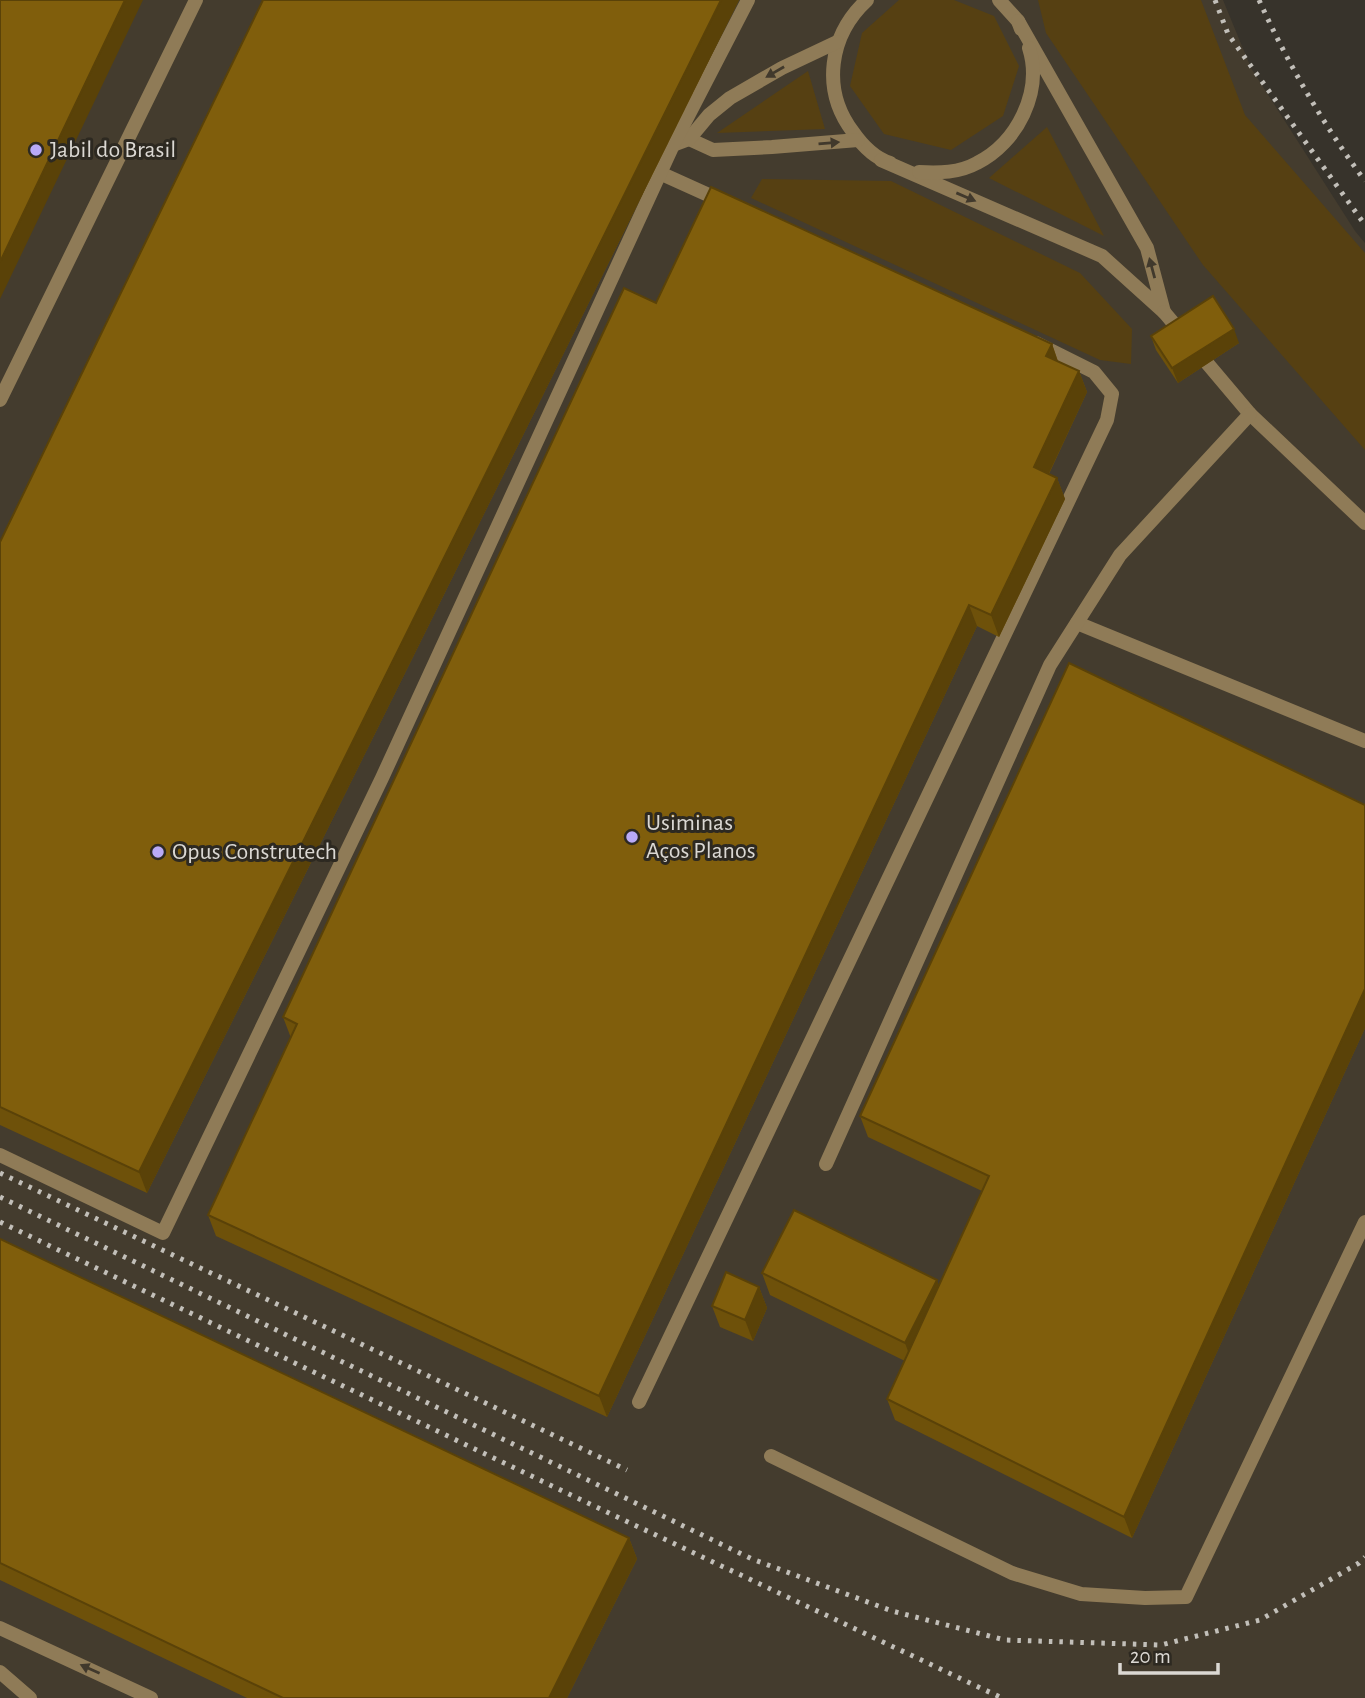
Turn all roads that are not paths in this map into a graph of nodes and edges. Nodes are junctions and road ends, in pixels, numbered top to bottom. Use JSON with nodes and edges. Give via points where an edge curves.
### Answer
{"nodes":[{"id":1,"x":196,"y":0,"type":"edge"},
{"id":2,"x":748,"y":0,"type":"edge"},
{"id":3,"x":867,"y":0,"type":"edge"},
{"id":4,"x":999,"y":0,"type":"edge"},
{"id":5,"x":855,"y":6,"type":"edge"},
{"id":6,"x":1018,"y":21,"type":"junction"},
{"id":7,"x":837,"y":42,"type":"junction"},
{"id":8,"x":690,"y":139,"type":"junction"},
{"id":9,"x":858,"y":140,"type":"junction"},
{"id":10,"x":673,"y":145,"type":"junction"},
{"id":11,"x":881,"y":160,"type":"junction"},
{"id":12,"x":662,"y":174,"type":"junction"},
{"id":13,"x":738,"y":208,"type":"edge"},
{"id":14,"x":1164,"y":312,"type":"junction"},
{"id":15,"x":1018,"y":334,"type":"edge"},
{"id":16,"x":0,"y":400,"type":"edge"},
{"id":17,"x":1250,"y":414,"type":"junction"},
{"id":18,"x":1365,"y":523,"type":"edge"},
{"id":19,"x":1077,"y":623,"type":"junction"},
{"id":20,"x":1365,"y":741,"type":"edge"},
{"id":21,"x":0,"y":1155,"type":"edge"},
{"id":22,"x":826,"y":1164,"type":"dead end"},
{"id":23,"x":1365,"y":1222,"type":"edge"},
{"id":24,"x":639,"y":1402,"type":"dead end"},
{"id":25,"x":771,"y":1456,"type":"dead end"},
{"id":26,"x":0,"y":1628,"type":"edge"},
{"id":27,"x":0,"y":1672,"type":"edge"},
{"id":28,"x":30,"y":1698,"type":"edge"},
{"id":29,"x":152,"y":1698,"type":"edge"}],
"edges":[{"from":1,"to":16,"type":"lane"},
{"from":2,"to":10,"type":"lane"},
{"from":3,"to":5,"type":"lane"},
{"from":4,"to":6,"type":"lane"},
{"from":5,"to":7,"type":"lane"},
{"from":6,"to":11,"type":"lane","via":[[1031,52],[1032,85],[1023,117],[1004,144],[977,163],[945,173],[912,172]]},
{"from":14,"to":6,"type":"lane","one_way":true,"via":[[1147,248]]},
{"from":7,"to":8,"type":"lane","one_way":true,"via":[[730,98]]},
{"from":7,"to":9,"type":"lane","via":[[834,94],[842,119]]},
{"from":8,"to":9,"type":"lane","one_way":true,"via":[[713,149]]},
{"from":8,"to":10,"type":"lane"},
{"from":9,"to":11,"type":"lane"},
{"from":10,"to":12,"type":"lane"},
{"from":11,"to":14,"type":"lane","one_way":true,"via":[[1102,256]]},
{"from":12,"to":13,"type":"lane"},
{"from":12,"to":21,"type":"lane","via":[[382,778],[163,1233]]},
{"from":14,"to":17,"type":"lane"},
{"from":15,"to":24,"type":"lane","via":[[1094,372],[1112,394],[1107,420]]},
{"from":17,"to":18,"type":"lane"},
{"from":17,"to":19,"type":"lane","via":[[1120,555]]},
{"from":19,"to":20,"type":"lane"},
{"from":19,"to":22,"type":"lane","via":[[1050,665]]},
{"from":23,"to":25,"type":"lane","via":[[1186,1597],[1081,1594],[1012,1573]]},
{"from":29,"to":26,"type":"lane","one_way":true},
{"from":27,"to":28,"type":"lane"}]}
